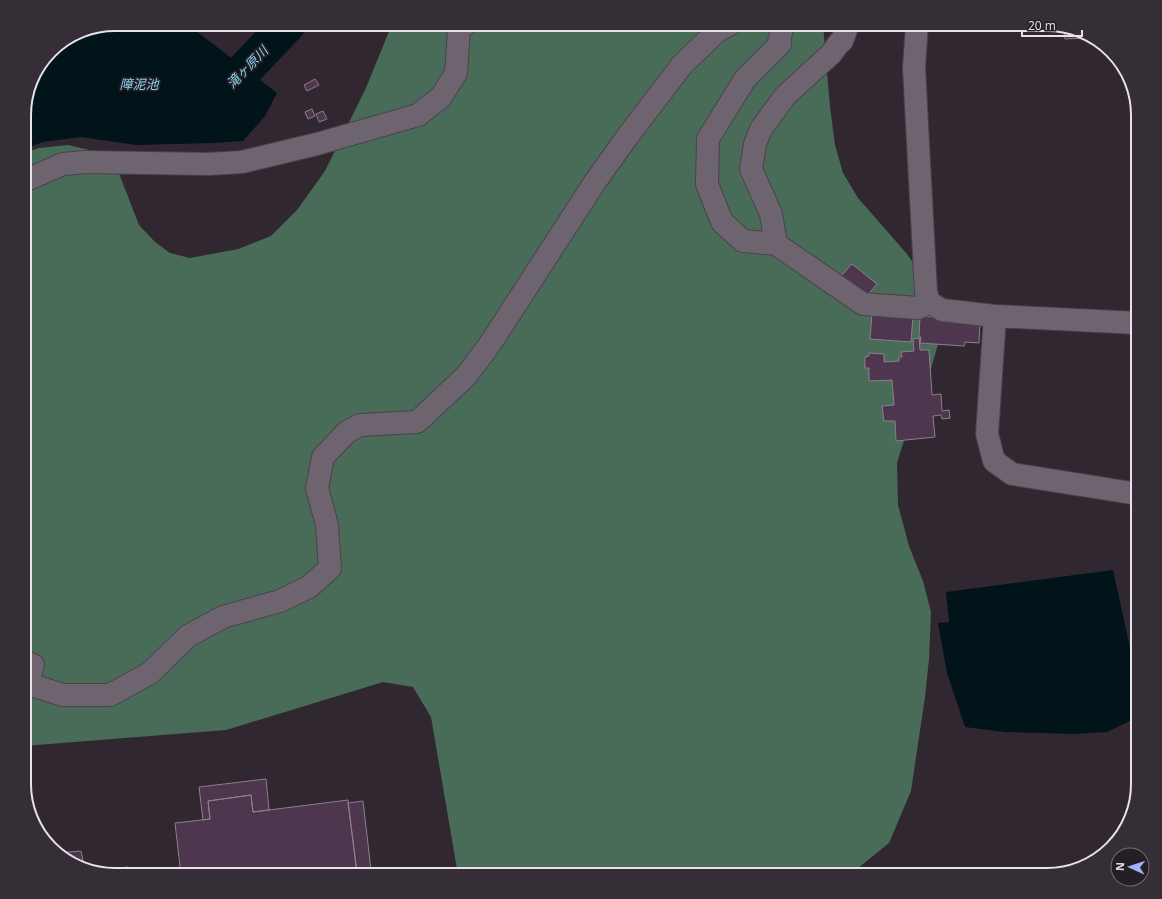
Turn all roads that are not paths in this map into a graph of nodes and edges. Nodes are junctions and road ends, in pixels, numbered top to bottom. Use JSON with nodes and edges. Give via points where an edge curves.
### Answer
{"nodes":[{"id":1,"x":460,"y":31,"type":"edge"},
{"id":2,"x":717,"y":31,"type":"edge"},
{"id":3,"x":781,"y":31,"type":"edge"},
{"id":4,"x":846,"y":31,"type":"edge"},
{"id":5,"x":917,"y":31,"type":"edge"},
{"id":6,"x":31,"y":178,"type":"edge"},
{"id":7,"x":776,"y":244,"type":"junction"},
{"id":8,"x":929,"y":302,"type":"junction"},
{"id":9,"x":995,"y":316,"type":"junction"},
{"id":10,"x":1131,"y":323,"type":"edge"},
{"id":11,"x":1131,"y":493,"type":"edge"},
{"id":12,"x":31,"y":685,"type":"edge"}],
"edges":[{"from":1,"to":6,"type":"street","via":[[456,73],[441,97],[418,115],[242,162],[85,162],[63,164]]},
{"from":2,"to":12,"type":"street","via":[[682,65],[595,182],[488,347],[466,376],[416,422],[360,425],[347,432],[323,457],[318,488],[327,525],[330,568],[309,588],[280,601],[223,617],[188,636],[150,673],[110,695],[63,695]]},
{"from":3,"to":7,"type":"street","via":[[778,42],[780,44],[745,79],[708,139],[707,184],[722,222],[743,241]]},
{"from":4,"to":7,"type":"street","via":[[842,41],[830,54],[785,96],[761,129],[754,144],[751,170],[772,214]]},
{"from":5,"to":8,"type":"street","via":[[914,68],[926,292]]},
{"from":7,"to":8,"type":"street","via":[[863,304],[918,308]]},
{"from":8,"to":9,"type":"street","via":[[942,310]]},
{"from":9,"to":10,"type":"street"},
{"from":9,"to":11,"type":"street","via":[[987,434],[994,461],[1012,474]]}]}
